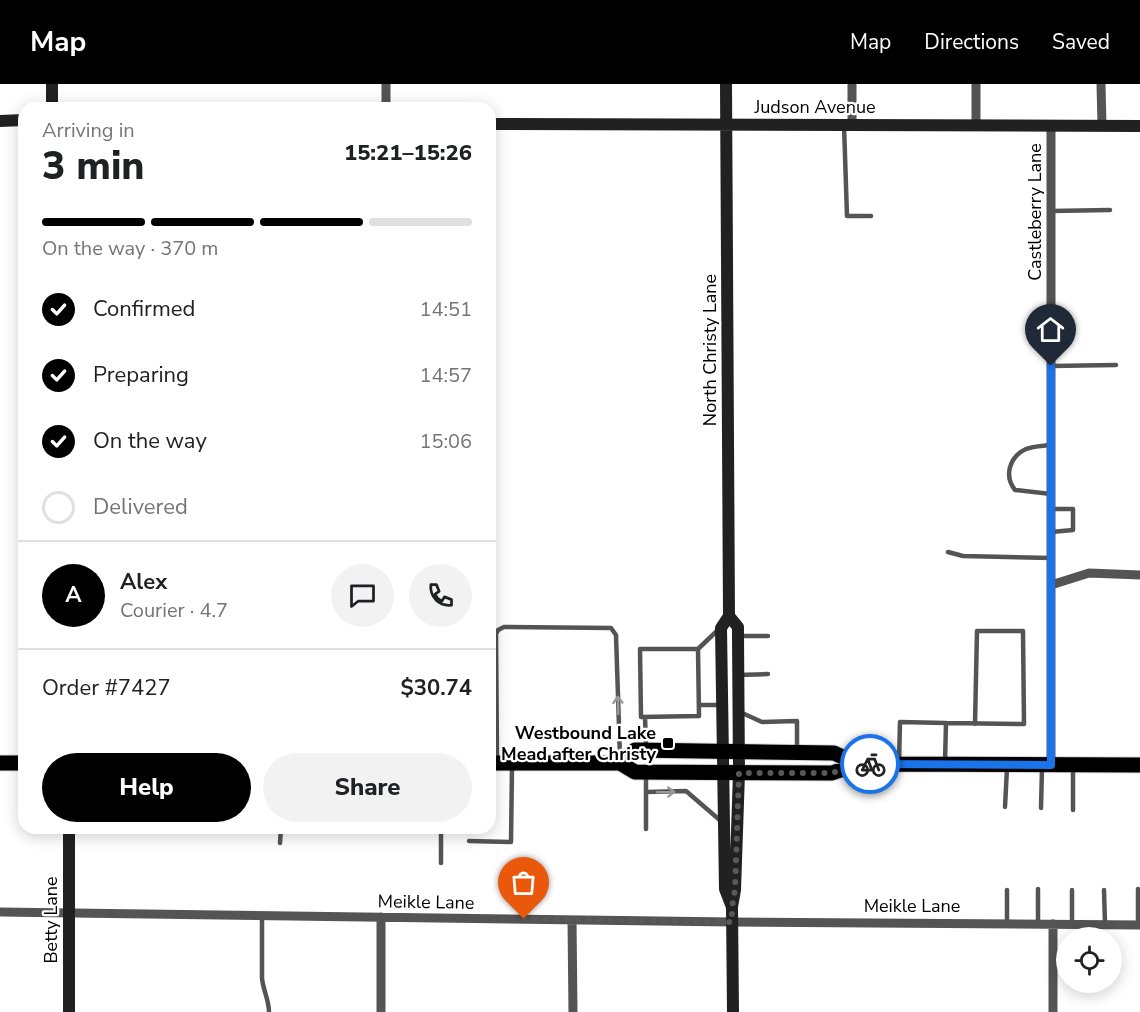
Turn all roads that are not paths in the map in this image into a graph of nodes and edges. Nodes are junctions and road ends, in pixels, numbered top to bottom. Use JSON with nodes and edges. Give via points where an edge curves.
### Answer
{"nodes":[{"id":1,"x":52,"y":84,"type":"edge"},
{"id":2,"x":386,"y":84,"type":"edge"},
{"id":3,"x":726,"y":84,"type":"edge"},
{"id":4,"x":852,"y":84,"type":"edge"},
{"id":5,"x":976,"y":84,"type":"edge"},
{"id":6,"x":1101,"y":84,"type":"edge"},
{"id":7,"x":52,"y":102,"type":"edge"},
{"id":8,"x":386,"y":102,"type":"edge"},
{"id":9,"x":18,"y":120,"type":"edge"},
{"id":10,"x":0,"y":121,"type":"edge"},
{"id":11,"x":496,"y":124,"type":"edge"},
{"id":12,"x":726,"y":125,"type":"junction"},
{"id":13,"x":848,"y":125,"type":"junction"},
{"id":14,"x":976,"y":126,"type":"junction"},
{"id":15,"x":1051,"y":126,"type":"junction"},
{"id":16,"x":1102,"y":126,"type":"junction"},
{"id":17,"x":1140,"y":126,"type":"edge"},
{"id":18,"x":1110,"y":210,"type":"dead end"},
{"id":19,"x":1051,"y":211,"type":"junction"},
{"id":20,"x":871,"y":216,"type":"dead end"},
{"id":21,"x":1116,"y":365,"type":"dead end"},
{"id":22,"x":1051,"y":366,"type":"junction"},
{"id":23,"x":1051,"y":445,"type":"junction"},
{"id":24,"x":1051,"y":494,"type":"junction"},
{"id":25,"x":1051,"y":509,"type":"junction"},
{"id":26,"x":1051,"y":532,"type":"junction"},
{"id":27,"x":948,"y":552,"type":"dead end"},
{"id":28,"x":1051,"y":558,"type":"junction"},
{"id":29,"x":1140,"y":575,"type":"edge"},
{"id":30,"x":1051,"y":585,"type":"junction"},
{"id":31,"x":729,"y":616,"type":"junction"},
{"id":32,"x":721,"y":627,"type":"junction"},
{"id":33,"x":738,"y":636,"type":"junction"},
{"id":34,"x":768,"y":636,"type":"dead end"},
{"id":35,"x":698,"y":649,"type":"junction"},
{"id":36,"x":768,"y":674,"type":"dead end"},
{"id":37,"x":738,"y":675,"type":"junction"},
{"id":38,"x":699,"y":705,"type":"junction"},
{"id":39,"x":722,"y":705,"type":"junction"},
{"id":40,"x":739,"y":712,"type":"junction"},
{"id":41,"x":645,"y":717,"type":"junction"},
{"id":42,"x":946,"y":723,"type":"junction"},
{"id":43,"x":975,"y":724,"type":"junction"},
{"id":44,"x":646,"y":750,"type":"junction"},
{"id":45,"x":722,"y":751,"type":"junction"},
{"id":46,"x":739,"y":752,"type":"junction"},
{"id":47,"x":797,"y":753,"type":"junction"},
{"id":48,"x":0,"y":763,"type":"edge"},
{"id":49,"x":18,"y":763,"type":"edge"},
{"id":50,"x":500,"y":763,"type":"edge"},
{"id":51,"x":620,"y":763,"type":"junction"},
{"id":52,"x":858,"y":764,"type":"junction"},
{"id":53,"x":899,"y":764,"type":"junction"},
{"id":54,"x":945,"y":765,"type":"junction"},
{"id":55,"x":1007,"y":765,"type":"junction"},
{"id":56,"x":1046,"y":765,"type":"junction"},
{"id":57,"x":1073,"y":765,"type":"junction"},
{"id":58,"x":1140,"y":765,"type":"edge"},
{"id":59,"x":646,"y":772,"type":"junction"},
{"id":60,"x":685,"y":772,"type":"junction"},
{"id":61,"x":723,"y":772,"type":"junction"},
{"id":62,"x":739,"y":773,"type":"junction"},
{"id":63,"x":686,"y":791,"type":"junction"},
{"id":64,"x":646,"y":792,"type":"junction"},
{"id":65,"x":1005,"y":807,"type":"dead end"},
{"id":66,"x":1041,"y":808,"type":"dead end"},
{"id":67,"x":1073,"y":810,"type":"dead end"},
{"id":68,"x":724,"y":824,"type":"junction"},
{"id":69,"x":646,"y":829,"type":"dead end"},
{"id":70,"x":69,"y":834,"type":"edge"},
{"id":71,"x":281,"y":834,"type":"edge"},
{"id":72,"x":441,"y":834,"type":"edge"},
{"id":73,"x":469,"y":841,"type":"dead end"},
{"id":74,"x":280,"y":843,"type":"dead end"},
{"id":75,"x":441,"y":863,"type":"dead end"},
{"id":76,"x":1038,"y":889,"type":"dead end"},
{"id":77,"x":1138,"y":889,"type":"dead end"},
{"id":78,"x":1007,"y":890,"type":"dead end"},
{"id":79,"x":1072,"y":890,"type":"dead end"},
{"id":80,"x":1104,"y":890,"type":"dead end"},
{"id":81,"x":732,"y":907,"type":"junction"},
{"id":82,"x":0,"y":912,"type":"edge"},
{"id":83,"x":69,"y":913,"type":"junction"},
{"id":84,"x":262,"y":916,"type":"junction"},
{"id":85,"x":381,"y":918,"type":"junction"},
{"id":86,"x":572,"y":920,"type":"junction"},
{"id":87,"x":732,"y":922,"type":"junction"},
{"id":88,"x":1007,"y":923,"type":"junction"},
{"id":89,"x":1038,"y":924,"type":"junction"},
{"id":90,"x":1053,"y":924,"type":"junction"},
{"id":91,"x":1072,"y":924,"type":"junction"},
{"id":92,"x":1105,"y":924,"type":"junction"},
{"id":93,"x":1139,"y":925,"type":"edge"},
{"id":94,"x":69,"y":1012,"type":"edge"},
{"id":95,"x":269,"y":1012,"type":"edge"},
{"id":96,"x":381,"y":1012,"type":"edge"},
{"id":97,"x":573,"y":1012,"type":"edge"},
{"id":98,"x":733,"y":1012,"type":"edge"},
{"id":99,"x":1053,"y":1012,"type":"edge"}],
"edges":[{"from":1,"to":7,"type":"street"},
{"from":2,"to":8,"type":"street"},
{"from":3,"to":12,"type":"street","name":"North Christy Lane"},
{"from":4,"to":13,"type":"street"},
{"from":5,"to":14,"type":"street"},
{"from":6,"to":16,"type":"street"},
{"from":9,"to":10,"type":"street"},
{"from":11,"to":12,"type":"street","name":"Judson Avenue"},
{"from":12,"to":13,"type":"street","name":"Judson Avenue"},
{"from":12,"to":31,"type":"street","name":"North Christy Lane"},
{"from":13,"to":14,"type":"street","name":"Judson Avenue"},
{"from":13,"to":20,"type":"lane","via":[[847,216]]},
{"from":14,"to":15,"type":"street","name":"Judson Avenue"},
{"from":15,"to":16,"type":"street","name":"Judson Avenue"},
{"from":15,"to":19,"type":"street","name":"Castleberry Lane"},
{"from":16,"to":17,"type":"street","name":"Judson Avenue"},
{"from":18,"to":19,"type":"lane"},
{"from":19,"to":22,"type":"street","name":"Castleberry Lane"},
{"from":21,"to":22,"type":"lane"},
{"from":22,"to":23,"type":"street","name":"Castleberry Lane"},
{"from":23,"to":24,"type":"street","name":"Castleberry Lane"},
{"from":23,"to":24,"type":"lane","via":[[1020,452],[1008,475],[1015,490]]},
{"from":24,"to":25,"type":"street","name":"Castleberry Lane"},
{"from":25,"to":26,"type":"street","name":"Castleberry Lane"},
{"from":25,"to":26,"type":"lane","via":[[1073,509],[1073,530]]},
{"from":26,"to":28,"type":"street","name":"Castleberry Lane"},
{"from":27,"to":28,"type":"lane","via":[[963,556]]},
{"from":28,"to":30,"type":"street","name":"Castleberry Lane"},
{"from":29,"to":30,"type":"street","via":[[1089,573]]},
{"from":30,"to":56,"type":"street","name":"Castleberry Lane"},
{"from":31,"to":32,"type":"street"},
{"from":31,"to":33,"type":"street","name":"North Christy Lane","via":[[738,627]]},
{"from":32,"to":35,"type":"lane"},
{"from":32,"to":39,"type":"street","name":"North Christy Lane"},
{"from":33,"to":34,"type":"lane"},
{"from":33,"to":37,"type":"street","name":"North Christy Lane"},
{"from":35,"to":38,"type":"lane"},
{"from":35,"to":41,"type":"lane","via":[[640,649],[640,717]]},
{"from":36,"to":37,"type":"lane"},
{"from":37,"to":40,"type":"street","name":"North Christy Lane"},
{"from":38,"to":39,"type":"lane"},
{"from":38,"to":41,"type":"lane","via":[[699,716]]},
{"from":39,"to":45,"type":"street","name":"North Christy Lane"},
{"from":40,"to":46,"type":"street","name":"North Christy Lane"},
{"from":40,"to":47,"type":"lane","via":[[762,722],[796,721]]},
{"from":41,"to":44,"type":"lane"},
{"from":42,"to":43,"type":"lane"},
{"from":42,"to":53,"type":"lane","via":[[900,722]]},
{"from":42,"to":54,"type":"lane"},
{"from":43,"to":43,"type":"lane","via":[[1024,724],[1023,631],[977,631]]},
{"from":44,"to":45,"type":"main road"},
{"from":44,"to":51,"type":"main road","via":[[635,750]]},
{"from":45,"to":46,"type":"main road"},
{"from":45,"to":61,"type":"street","name":"North Christy Lane"},
{"from":46,"to":47,"type":"main road"},
{"from":46,"to":62,"type":"street","name":"North Christy Lane"},
{"from":47,"to":52,"type":"main road","via":[[834,753]]},
{"from":48,"to":49,"type":"main road"},
{"from":50,"to":51,"type":"main road"},
{"from":51,"to":50,"type":"lane","one_way":true,"via":[[614,631],[504,627],[496,634]]},
{"from":50,"to":73,"type":"lane","via":[[511,842]]},
{"from":51,"to":59,"type":"main road","via":[[635,772]]},
{"from":52,"to":53,"type":"main road"},
{"from":52,"to":62,"type":"main road","via":[[832,773]]},
{"from":53,"to":54,"type":"main road"},
{"from":54,"to":55,"type":"main road"},
{"from":55,"to":56,"type":"main road"},
{"from":55,"to":65,"type":"lane"},
{"from":56,"to":57,"type":"main road"},
{"from":56,"to":66,"type":"lane"},
{"from":57,"to":58,"type":"main road"},
{"from":57,"to":67,"type":"lane"},
{"from":59,"to":60,"type":"main road"},
{"from":59,"to":64,"type":"lane"},
{"from":60,"to":61,"type":"main road"},
{"from":60,"to":63,"type":"lane"},
{"from":61,"to":62,"type":"main road"},
{"from":61,"to":68,"type":"street","name":"North Christy Lane"},
{"from":62,"to":81,"type":"street","name":"North Christy Lane"},
{"from":64,"to":63,"type":"lane","one_way":true},
{"from":63,"to":68,"type":"lane"},
{"from":64,"to":69,"type":"lane"},
{"from":68,"to":81,"type":"street","name":"North Christy Lane","via":[[725,890]]},
{"from":70,"to":83,"type":"street","name":"Betty Lane"},
{"from":71,"to":74,"type":"lane"},
{"from":72,"to":75,"type":"lane"},
{"from":76,"to":89,"type":"lane"},
{"from":77,"to":93,"type":"lane"},
{"from":78,"to":88,"type":"lane"},
{"from":79,"to":91,"type":"lane"},
{"from":80,"to":92,"type":"lane"},
{"from":81,"to":87,"type":"street","name":"North Christy Lane"},
{"from":82,"to":83,"type":"street","name":"Meikle Lane"},
{"from":83,"to":84,"type":"street","name":"Meikle Lane"},
{"from":83,"to":94,"type":"street","name":"Betty Lane"},
{"from":84,"to":85,"type":"street","name":"Meikle Lane"},
{"from":84,"to":95,"type":"lane","via":[[262,978]]},
{"from":85,"to":86,"type":"street","name":"Meikle Lane"},
{"from":85,"to":96,"type":"street"},
{"from":86,"to":87,"type":"street","name":"Meikle Lane"},
{"from":86,"to":97,"type":"street"},
{"from":87,"to":88,"type":"street","name":"Meikle Lane"},
{"from":87,"to":98,"type":"street","name":"North Christy Lane"},
{"from":88,"to":89,"type":"street","name":"Meikle Lane"},
{"from":89,"to":90,"type":"street","name":"Meikle Lane"},
{"from":90,"to":91,"type":"street","name":"Meikle Lane"},
{"from":90,"to":99,"type":"street"},
{"from":91,"to":92,"type":"street","name":"Meikle Lane"},
{"from":92,"to":93,"type":"street","name":"Meikle Lane"}]}
